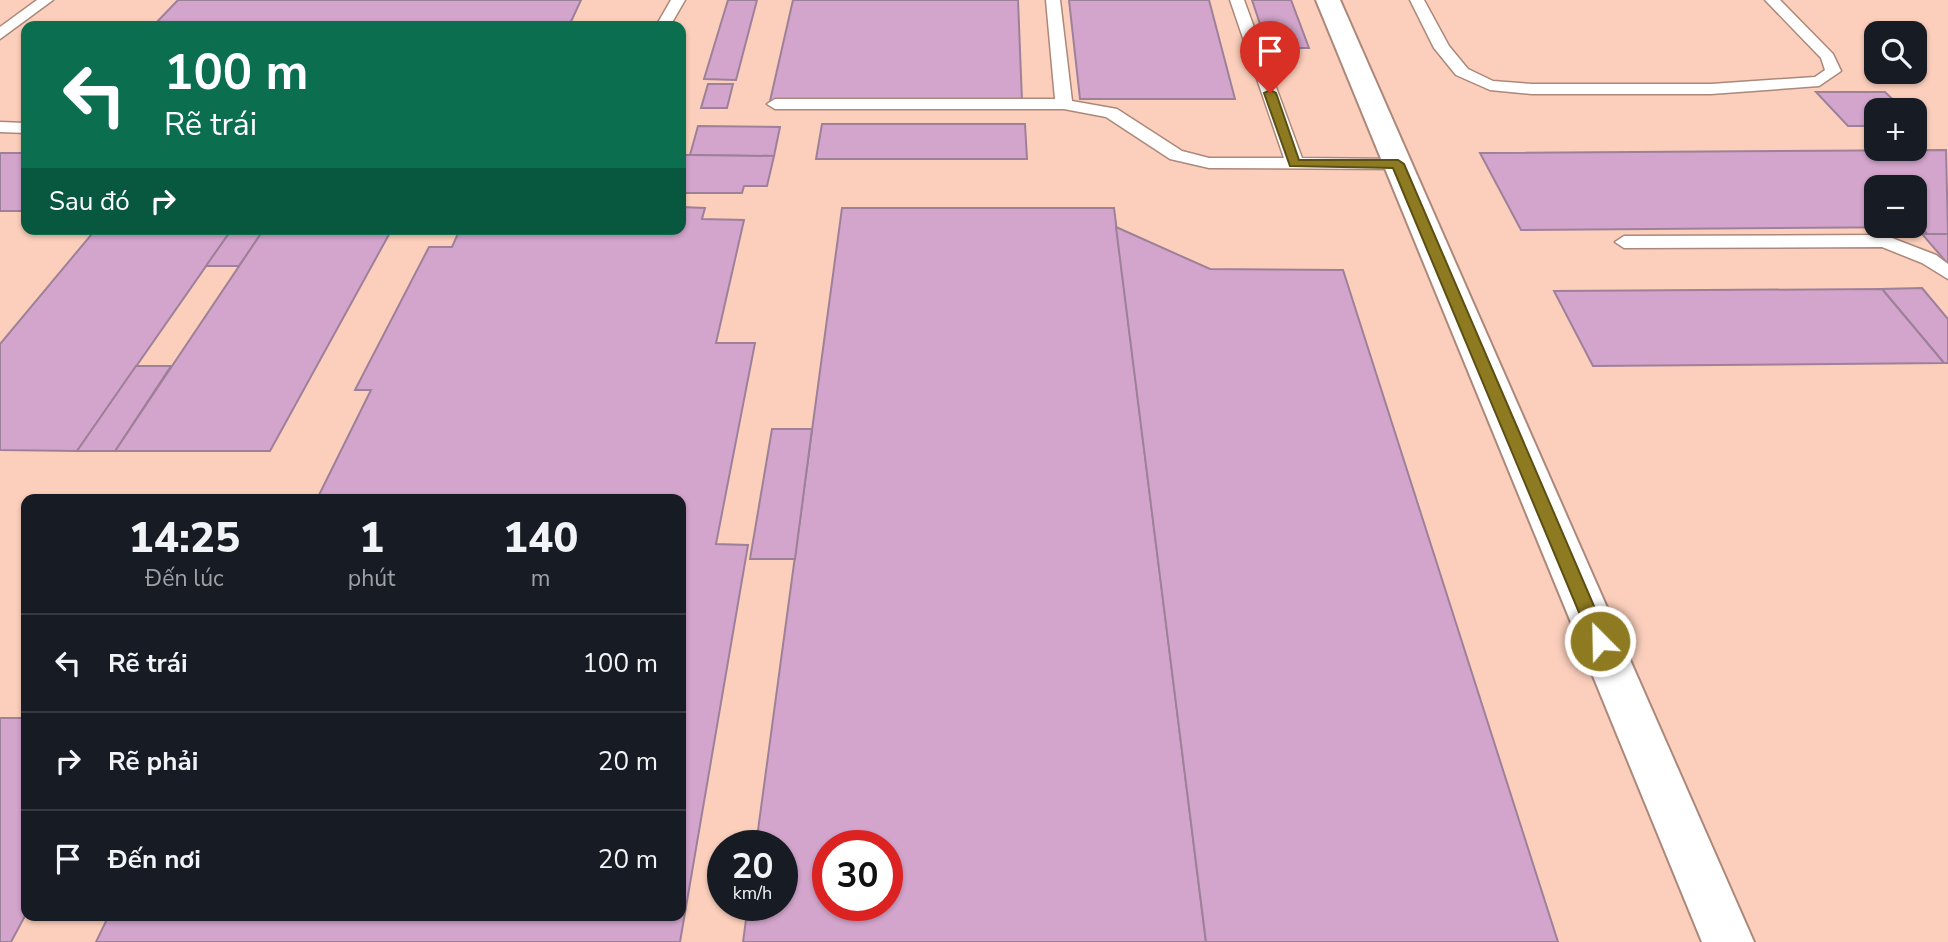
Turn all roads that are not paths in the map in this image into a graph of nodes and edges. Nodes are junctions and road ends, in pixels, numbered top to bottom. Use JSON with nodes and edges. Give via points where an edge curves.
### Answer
{"nodes":[{"id":1,"x":46,"y":0,"type":"edge"},
{"id":2,"x":678,"y":0,"type":"edge"},
{"id":3,"x":1053,"y":0,"type":"edge"},
{"id":4,"x":1237,"y":0,"type":"edge"},
{"id":5,"x":1328,"y":0,"type":"edge"},
{"id":6,"x":1417,"y":0,"type":"edge"},
{"id":7,"x":1772,"y":0,"type":"edge"},
{"id":8,"x":666,"y":21,"type":"edge"},
{"id":9,"x":0,"y":34,"type":"edge"},
{"id":10,"x":775,"y":104,"type":"dead end"},
{"id":11,"x":1064,"y":104,"type":"junction"},
{"id":12,"x":0,"y":127,"type":"edge"},
{"id":13,"x":21,"y":128,"type":"edge"},
{"id":14,"x":1294,"y":163,"type":"junction"},
{"id":15,"x":1398,"y":164,"type":"junction"},
{"id":16,"x":1624,"y":242,"type":"dead end"},
{"id":17,"x":1948,"y":273,"type":"edge"},
{"id":18,"x":1728,"y":942,"type":"edge"}],
"edges":[{"from":1,"to":9,"type":"lane"},
{"from":2,"to":8,"type":"lane"},
{"from":3,"to":11,"type":"lane"},
{"from":4,"to":14,"type":"lane"},
{"from":5,"to":15,"type":"street"},
{"from":6,"to":7,"type":"lane","via":[[1442,48],[1462,72],[1490,85],[1711,89],[1819,81],[1833,71],[1828,57]]},
{"from":10,"to":11,"type":"lane"},
{"from":11,"to":14,"type":"lane","via":[[1111,113],[1177,155],[1209,163]]},
{"from":12,"to":13,"type":"lane"},
{"from":14,"to":15,"type":"lane"},
{"from":15,"to":18,"type":"street"},
{"from":16,"to":17,"type":"lane","via":[[1884,241],[1928,259]]}]}
